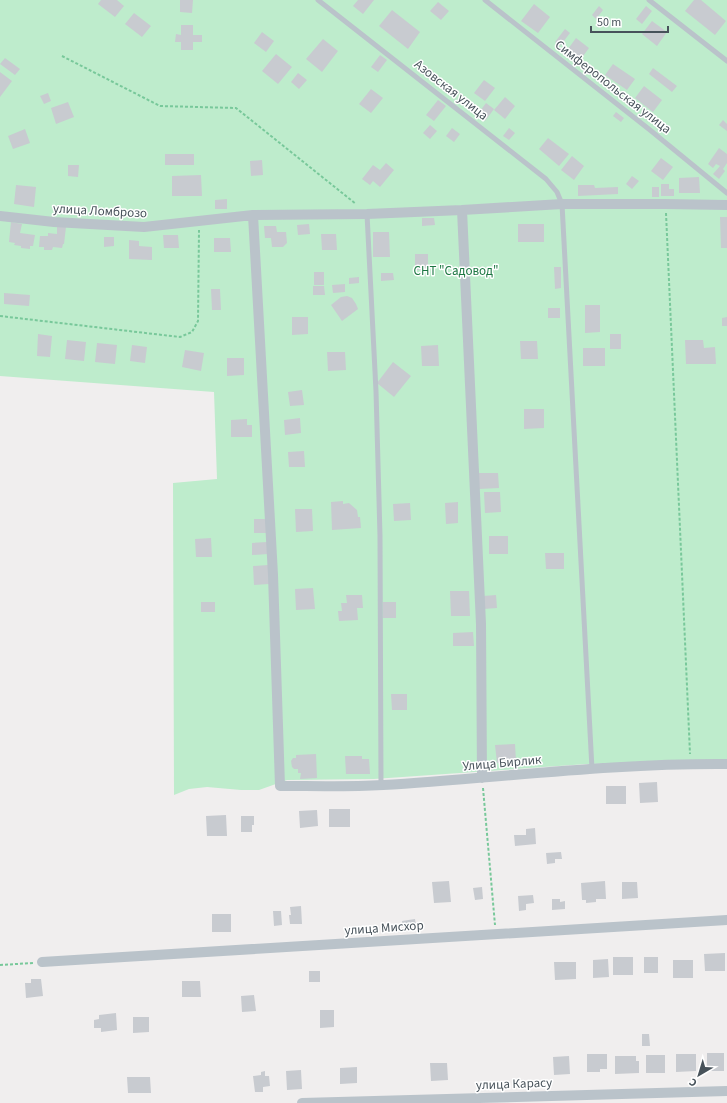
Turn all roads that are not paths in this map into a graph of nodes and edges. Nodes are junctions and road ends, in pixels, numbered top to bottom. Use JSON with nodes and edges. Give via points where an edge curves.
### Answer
{"nodes":[{"id":1,"x":318,"y":0,"type":"edge"},
{"id":2,"x":485,"y":0,"type":"edge"},
{"id":3,"x":649,"y":0,"type":"edge"},
{"id":4,"x":727,"y":61,"type":"edge"},
{"id":5,"x":727,"y":193,"type":"edge"},
{"id":6,"x":562,"y":204,"type":"junction"},
{"id":7,"x":727,"y":205,"type":"edge"},
{"id":8,"x":462,"y":210,"type":"junction"},
{"id":9,"x":368,"y":214,"type":"junction"},
{"id":10,"x":253,"y":215,"type":"junction"},
{"id":11,"x":0,"y":216,"type":"edge"},
{"id":12,"x":727,"y":764,"type":"edge"},
{"id":13,"x":592,"y":768,"type":"junction"},
{"id":14,"x":482,"y":778,"type":"junction"},
{"id":15,"x":381,"y":785,"type":"junction"},
{"id":16,"x":727,"y":920,"type":"edge"},
{"id":17,"x":42,"y":962,"type":"road end"},
{"id":18,"x":727,"y":1091,"type":"edge"},
{"id":19,"x":302,"y":1103,"type":"edge"}],
"edges":[{"from":1,"to":6,"type":"lane","name":"Азовская улица","via":[[546,179],[557,192]]},
{"from":2,"to":5,"type":"lane","name":"Симферопольская улица"},
{"from":3,"to":4,"type":"lane"},
{"from":6,"to":7,"type":"street","name":"улица Ломброзо"},
{"from":6,"to":8,"type":"street","name":"улица Ломброзо"},
{"from":6,"to":13,"type":"lane"},
{"from":8,"to":9,"type":"street","name":"улица Ломброзо"},
{"from":8,"to":14,"type":"street","via":[[481,624]]},
{"from":9,"to":10,"type":"street","name":"улица Ломброзо"},
{"from":9,"to":15,"type":"lane","via":[[380,536]]},
{"from":10,"to":11,"type":"street","name":"улица Ломброзо","via":[[144,227]]},
{"from":10,"to":15,"type":"street","name":"Улица Бирлик","via":[[273,576],[280,786]]},
{"from":12,"to":13,"type":"street","name":"Улица Бирлик"},
{"from":13,"to":14,"type":"street","name":"Улица Бирлик"},
{"from":14,"to":15,"type":"street","name":"Улица Бирлик"},
{"from":16,"to":17,"type":"street","name":"улица Мисхор"},
{"from":18,"to":19,"type":"street","name":"улица Карасу"}]}
